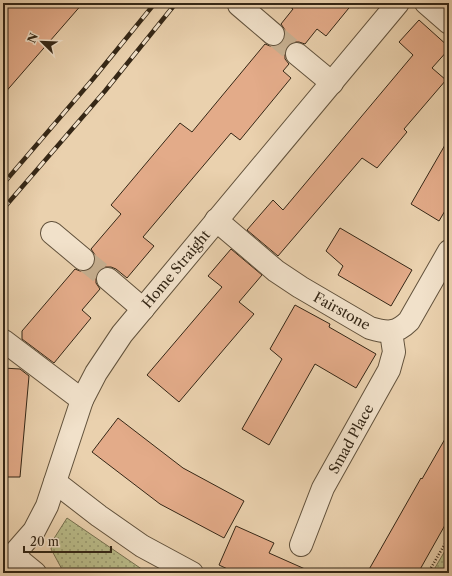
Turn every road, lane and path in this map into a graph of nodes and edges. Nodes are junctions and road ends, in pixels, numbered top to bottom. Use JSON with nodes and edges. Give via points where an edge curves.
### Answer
{"nodes":[{"id":1,"x":398,"y":3,"type":"edge"},
{"id":2,"x":426,"y":3,"type":"edge"},
{"id":3,"x":239,"y":5,"type":"dead end"},
{"id":4,"x":449,"y":22,"type":"edge"},
{"id":5,"x":273,"y":34,"type":"tunnel mouth"},
{"id":6,"x":297,"y":54,"type":"tunnel mouth"},
{"id":7,"x":332,"y":83,"type":"junction"},
{"id":8,"x":216,"y":220,"type":"junction"},
{"id":9,"x":52,"y":233,"type":"dead end"},
{"id":10,"x":449,"y":251,"type":"edge"},
{"id":11,"x":83,"y":259,"type":"tunnel mouth"},
{"id":12,"x":108,"y":279,"type":"tunnel mouth"},
{"id":13,"x":143,"y":309,"type":"junction"},
{"id":14,"x":391,"y":332,"type":"junction"},
{"id":15,"x":3,"y":342,"type":"edge"},
{"id":16,"x":82,"y":400,"type":"junction"},
{"id":17,"x":55,"y":482,"type":"junction"},
{"id":18,"x":449,"y":537,"type":"edge"},
{"id":19,"x":301,"y":545,"type":"dead end"},
{"id":20,"x":8,"y":559,"type":"edge"},
{"id":21,"x":35,"y":573,"type":"edge"},
{"id":22,"x":192,"y":573,"type":"edge"},
{"id":23,"x":428,"y":573,"type":"edge"}],
"edges":[{"from":1,"to":7,"type":"street","name":"Home Straight"},
{"from":2,"to":4,"type":"street"},
{"from":3,"to":5,"type":"street"},
{"from":6,"to":7,"type":"street"},
{"from":7,"to":8,"type":"street","name":"Home Straight"},
{"from":8,"to":13,"type":"street","name":"Home Straight"},
{"from":8,"to":14,"type":"street","name":"Fairstone","via":[[300,288],[370,328]]},
{"from":9,"to":11,"type":"street"},
{"from":10,"to":14,"type":"street","via":[[409,320],[401,328]]},
{"from":12,"to":13,"type":"street"},
{"from":13,"to":16,"type":"street","name":"Home Straight","via":[[122,334],[96,373]]},
{"from":14,"to":19,"type":"street","name":"Smad Place","via":[[394,352],[389,370],[323,488]]},
{"from":15,"to":16,"type":"street"},
{"from":16,"to":17,"type":"street","name":"Home Straight"},
{"from":17,"to":20,"type":"street","name":"Home Straight","via":[[47,506],[34,531]]},
{"from":17,"to":22,"type":"street","via":[[142,546]]},
{"from":18,"to":23,"type":"path"},
{"from":20,"to":21,"type":"street"}]}
